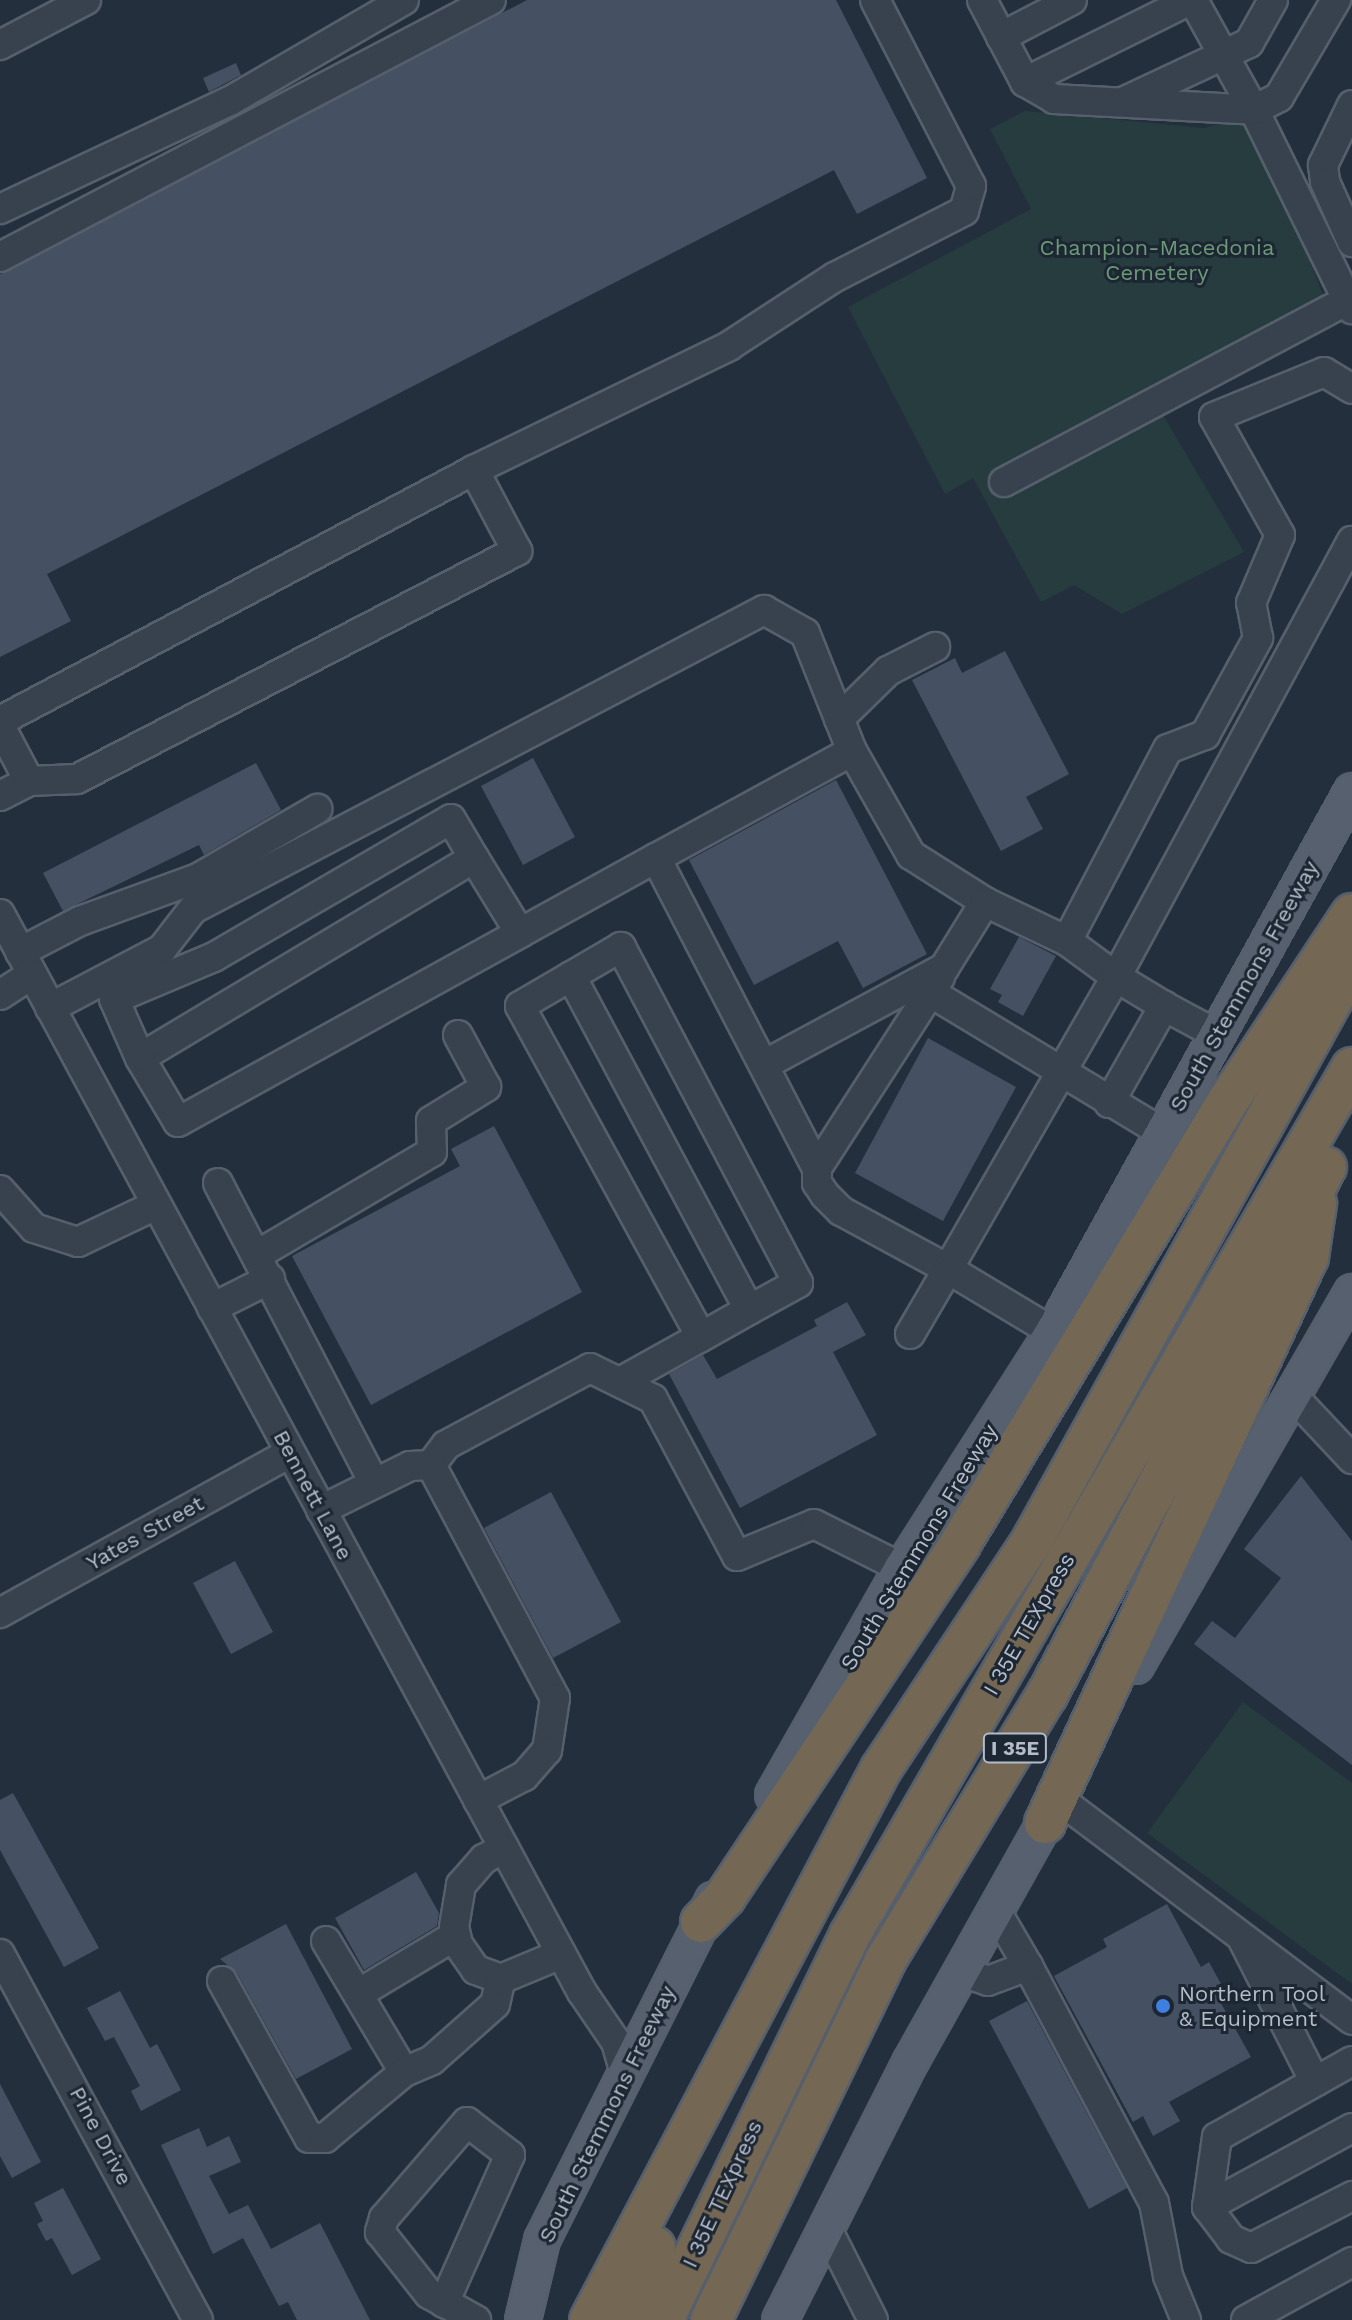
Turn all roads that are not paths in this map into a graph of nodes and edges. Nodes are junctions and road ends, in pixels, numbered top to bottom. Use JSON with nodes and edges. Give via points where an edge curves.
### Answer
{"nodes":[{"id":1,"x":86,"y":0,"type":"edge"},
{"id":2,"x":404,"y":0,"type":"edge"},
{"id":3,"x":491,"y":0,"type":"edge"},
{"id":4,"x":875,"y":0,"type":"edge"},
{"id":5,"x":982,"y":0,"type":"edge"},
{"id":6,"x":1072,"y":0,"type":"edge"},
{"id":7,"x":1191,"y":0,"type":"edge"},
{"id":8,"x":1273,"y":0,"type":"edge"},
{"id":9,"x":1336,"y":0,"type":"edge"},
{"id":10,"x":1001,"y":37,"type":"junction"},
{"id":11,"x":0,"y":45,"type":"edge"},
{"id":12,"x":1222,"y":52,"type":"junction"},
{"id":13,"x":1025,"y":82,"type":"junction"},
{"id":14,"x":1122,"y":102,"type":"junction"},
{"id":15,"x":1352,"y":105,"type":"edge"},
{"id":16,"x":1254,"y":110,"type":"junction"},
{"id":17,"x":1329,"y":192,"type":"junction"},
{"id":18,"x":1301,"y":204,"type":"junction"},
{"id":19,"x":0,"y":209,"type":"edge"},
{"id":20,"x":1352,"y":242,"type":"edge"},
{"id":21,"x":0,"y":257,"type":"edge"},
{"id":22,"x":1349,"y":305,"type":"edge"},
{"id":23,"x":1352,"y":389,"type":"edge"},
{"id":24,"x":474,"y":470,"type":"junction"},
{"id":25,"x":1004,"y":482,"type":"dead end"},
{"id":26,"x":1352,"y":541,"type":"edge"},
{"id":27,"x":935,"y":647,"type":"dead end"},
{"id":28,"x":839,"y":719,"type":"junction"},
{"id":29,"x":0,"y":723,"type":"edge"},
{"id":30,"x":852,"y":751,"type":"junction"},
{"id":31,"x":29,"y":781,"type":"junction"},
{"id":32,"x":1352,"y":791,"type":"edge"},
{"id":33,"x":0,"y":796,"type":"edge"},
{"id":34,"x":317,"y":809,"type":"dead end"},
{"id":35,"x":474,"y":858,"type":"junction"},
{"id":36,"x":656,"y":858,"type":"junction"},
{"id":37,"x":985,"y":902,"type":"junction"},
{"id":38,"x":0,"y":914,"type":"edge"},
{"id":39,"x":1352,"y":914,"type":"edge"},
{"id":40,"x":520,"y":933,"type":"junction"},
{"id":41,"x":1067,"y":941,"type":"junction"},
{"id":42,"x":26,"y":963,"type":"junction"},
{"id":43,"x":1352,"y":964,"type":"edge"},
{"id":44,"x":571,"y":976,"type":"junction"},
{"id":45,"x":1116,"y":977,"type":"junction"},
{"id":46,"x":938,"y":981,"type":"junction"},
{"id":47,"x":0,"y":995,"type":"edge"},
{"id":48,"x":1164,"y":1006,"type":"junction"},
{"id":49,"x":50,"y":1008,"type":"junction"},
{"id":50,"x":458,"y":1035,"type":"dead end"},
{"id":51,"x":1218,"y":1035,"type":"junction"},
{"id":52,"x":140,"y":1058,"type":"junction"},
{"id":53,"x":764,"y":1065,"type":"junction"},
{"id":54,"x":1352,"y":1068,"type":"edge"},
{"id":55,"x":1061,"y":1076,"type":"junction"},
{"id":56,"x":1109,"y":1103,"type":"junction"},
{"id":57,"x":1352,"y":1121,"type":"edge"},
{"id":58,"x":1163,"y":1133,"type":"junction"},
{"id":59,"x":817,"y":1168,"type":"junction"},
{"id":60,"x":1321,"y":1176,"type":"junction"},
{"id":61,"x":218,"y":1183,"type":"dead end"},
{"id":62,"x":0,"y":1190,"type":"edge"},
{"id":63,"x":156,"y":1205,"type":"junction"},
{"id":64,"x":264,"y":1267,"type":"junction"},
{"id":65,"x":948,"y":1269,"type":"junction"},
{"id":66,"x":1352,"y":1292,"type":"edge"},
{"id":67,"x":212,"y":1308,"type":"junction"},
{"id":68,"x":749,"y":1310,"type":"junction"},
{"id":69,"x":1053,"y":1332,"type":"junction"},
{"id":70,"x":910,"y":1334,"type":"dead end"},
{"id":71,"x":701,"y":1337,"type":"junction"},
{"id":72,"x":620,"y":1382,"type":"junction"},
{"id":73,"x":1292,"y":1395,"type":"junction"},
{"id":74,"x":290,"y":1453,"type":"junction"},
{"id":75,"x":1352,"y":1459,"type":"edge"},
{"id":76,"x":431,"y":1465,"type":"junction"},
{"id":77,"x":374,"y":1483,"type":"junction"},
{"id":78,"x":321,"y":1510,"type":"junction"},
{"id":79,"x":902,"y":1568,"type":"junction"},
{"id":80,"x":0,"y":1613,"type":"edge"},
{"id":81,"x":478,"y":1800,"type":"junction"},
{"id":82,"x":1052,"y":1811,"type":"junction"},
{"id":83,"x":504,"y":1848,"type":"junction"},
{"id":84,"x":996,"y":1911,"type":"junction"},
{"id":85,"x":701,"y":1922,"type":"junction"},
{"id":86,"x":1238,"y":1930,"type":"junction"},
{"id":87,"x":456,"y":1935,"type":"junction"},
{"id":88,"x":326,"y":1941,"type":"dead end"},
{"id":89,"x":0,"y":1954,"type":"edge"},
{"id":90,"x":561,"y":1954,"type":"junction"},
{"id":91,"x":1028,"y":1966,"type":"junction"},
{"id":92,"x":961,"y":1972,"type":"junction"},
{"id":93,"x":501,"y":1979,"type":"junction"},
{"id":94,"x":222,"y":1981,"type":"dead end"},
{"id":95,"x":358,"y":1994,"type":"junction"},
{"id":96,"x":758,"y":2004,"type":"junction"},
{"id":97,"x":1352,"y":2020,"type":"edge"},
{"id":98,"x":1352,"y":2061,"type":"edge"},
{"id":99,"x":404,"y":2072,"type":"junction"},
{"id":100,"x":625,"y":2074,"type":"junction"},
{"id":101,"x":1315,"y":2082,"type":"junction"},
{"id":102,"x":1352,"y":2128,"type":"edge"},
{"id":103,"x":1352,"y":2196,"type":"edge"},
{"id":104,"x":1207,"y":2207,"type":"junction"},
{"id":105,"x":826,"y":2227,"type":"junction"},
{"id":106,"x":1352,"y":2262,"type":"edge"},
{"id":107,"x":444,"y":2303,"type":"junction"},
{"id":108,"x":198,"y":2320,"type":"edge"},
{"id":109,"x":476,"y":2320,"type":"edge"},
{"id":110,"x":523,"y":2320,"type":"edge"},
{"id":111,"x":590,"y":2320,"type":"edge"},
{"id":112,"x":624,"y":2320,"type":"edge"},
{"id":113,"x":663,"y":2320,"type":"edge"},
{"id":114,"x":711,"y":2320,"type":"edge"},
{"id":115,"x":780,"y":2320,"type":"edge"},
{"id":116,"x":873,"y":2320,"type":"edge"},
{"id":117,"x":1186,"y":2320,"type":"edge"},
{"id":118,"x":1246,"y":2320,"type":"edge"}],
"edges":[{"from":1,"to":11,"type":"street"},
{"from":2,"to":19,"type":"street","via":[[230,101]]},
{"from":3,"to":21,"type":"street"},
{"from":4,"to":24,"type":"street","via":[[971,186],[964,211],[835,277],[729,346]]},
{"from":5,"to":10,"type":"street"},
{"from":6,"to":10,"type":"street"},
{"from":7,"to":12,"type":"street"},
{"from":7,"to":13,"type":"street"},
{"from":8,"to":12,"type":"street","via":[[1249,43]]},
{"from":9,"to":16,"type":"street","via":[[1279,97]]},
{"from":10,"to":13,"type":"street"},
{"from":12,"to":14,"type":"street"},
{"from":12,"to":16,"type":"street"},
{"from":13,"to":14,"type":"street","via":[[1054,99]]},
{"from":14,"to":16,"type":"street"},
{"from":15,"to":17,"type":"street","via":[[1326,151],[1323,165]]},
{"from":16,"to":18,"type":"street"},
{"from":17,"to":18,"type":"street"},
{"from":17,"to":20,"type":"street"},
{"from":18,"to":22,"type":"street"},
{"from":22,"to":25,"type":"street"},
{"from":23,"to":41,"type":"street","via":[[1324,372],[1214,417],[1280,535],[1251,603],[1258,638],[1205,735],[1168,749]]},
{"from":24,"to":29,"type":"street"},
{"from":24,"to":31,"type":"street","via":[[517,551],[77,779]]},
{"from":26,"to":45,"type":"street"},
{"from":27,"to":28,"type":"street","via":[[888,671]]},
{"from":28,"to":30,"type":"street"},
{"from":28,"to":49,"type":"street","via":[[805,633],[764,610],[193,909],[162,949]]},
{"from":29,"to":31,"type":"street"},
{"from":30,"to":36,"type":"street"},
{"from":30,"to":37,"type":"street","via":[[911,855]]},
{"from":31,"to":33,"type":"street"},
{"from":32,"to":51,"type":"main road","name":"South Stemmons Freeway"},
{"from":34,"to":42,"type":"street","via":[[198,878],[80,921]]},
{"from":35,"to":40,"type":"street"},
{"from":35,"to":52,"type":"street"},
{"from":35,"to":52,"type":"street","via":[[451,819],[214,957],[114,999]]},
{"from":36,"to":40,"type":"street"},
{"from":36,"to":53,"type":"street"},
{"from":37,"to":41,"type":"street"},
{"from":37,"to":46,"type":"street"},
{"from":38,"to":42,"type":"street","name":"Bennett Lane"},
{"from":39,"to":85,"type":"highway","via":[[1228,1101],[960,1544],[725,1897]]},
{"from":40,"to":52,"type":"street","via":[[178,1122]]},
{"from":41,"to":45,"type":"street"},
{"from":42,"to":47,"type":"street"},
{"from":42,"to":49,"type":"street","name":"Bennett Lane"},
{"from":43,"to":96,"type":"highway","via":[[1033,1539],[881,1769]]},
{"from":44,"to":68,"type":"street"},
{"from":44,"to":68,"type":"street","via":[[621,947],[798,1283]]},
{"from":44,"to":71,"type":"street","via":[[520,1006]]},
{"from":45,"to":48,"type":"street"},
{"from":45,"to":55,"type":"street"},
{"from":46,"to":53,"type":"street"},
{"from":46,"to":55,"type":"street"},
{"from":46,"to":59,"type":"street"},
{"from":48,"to":51,"type":"street"},
{"from":48,"to":56,"type":"street"},
{"from":49,"to":63,"type":"street","name":"Bennett Lane"},
{"from":50,"to":64,"type":"street","via":[[486,1087],[431,1121],[432,1152]]},
{"from":51,"to":58,"type":"main road","name":"South Stemmons Freeway"},
{"from":53,"to":59,"type":"street"},
{"from":54,"to":113,"type":"highway","name":"I 35E TEXpress","via":[[850,1935]]},
{"from":55,"to":56,"type":"street"},
{"from":55,"to":65,"type":"street"},
{"from":56,"to":58,"type":"street"},
{"from":57,"to":60,"type":"highway","number":"I 35E"},
{"from":58,"to":69,"type":"main road","name":"South Stemmons Freeway"},
{"from":59,"to":65,"type":"street","via":[[817,1183],[841,1211]]},
{"from":60,"to":82,"type":"highway","via":[[1308,1257]]},
{"from":60,"to":114,"type":"highway","number":"I 35E","via":[[1062,1669],[885,1961]]},
{"from":61,"to":64,"type":"street"},
{"from":62,"to":63,"type":"street","via":[[34,1228],[78,1242]]},
{"from":63,"to":67,"type":"street","name":"Bennett Lane"},
{"from":64,"to":67,"type":"street"},
{"from":64,"to":77,"type":"street"},
{"from":65,"to":69,"type":"street"},
{"from":65,"to":70,"type":"street"},
{"from":66,"to":73,"type":"main road"},
{"from":67,"to":74,"type":"street","name":"Bennett Lane"},
{"from":68,"to":71,"type":"street"},
{"from":69,"to":79,"type":"main road","name":"South Stemmons Freeway"},
{"from":71,"to":72,"type":"street"},
{"from":72,"to":76,"type":"street","via":[[590,1368],[446,1445]]},
{"from":72,"to":79,"type":"street","via":[[653,1399],[737,1556],[814,1524]]},
{"from":73,"to":75,"type":"street"},
{"from":73,"to":82,"type":"main road"},
{"from":74,"to":78,"type":"street","name":"Bennett Lane"},
{"from":74,"to":80,"type":"street","name":"Yates Street"},
{"from":76,"to":77,"type":"street","via":[[410,1466]]},
{"from":76,"to":81,"type":"street","via":[[555,1698],[547,1750],[524,1776]]},
{"from":77,"to":78,"type":"street"},
{"from":78,"to":81,"type":"street","name":"Bennett Lane"},
{"from":79,"to":85,"type":"main road","name":"South Stemmons Freeway"},
{"from":81,"to":83,"type":"street","name":"Bennett Lane"},
{"from":82,"to":84,"type":"main road"},
{"from":82,"to":86,"type":"street"},
{"from":83,"to":87,"type":"street","via":[[484,1859],[461,1885]]},
{"from":83,"to":90,"type":"street","name":"Bennett Lane"},
{"from":84,"to":91,"type":"street"},
{"from":84,"to":92,"type":"main road"},
{"from":85,"to":100,"type":"main road","name":"South Stemmons Freeway"},
{"from":86,"to":97,"type":"street"},
{"from":86,"to":101,"type":"street"},
{"from":87,"to":93,"type":"street","via":[[476,1970]]},
{"from":87,"to":95,"type":"street"},
{"from":88,"to":95,"type":"street"},
{"from":89,"to":108,"type":"street","name":"Pine Drive"},
{"from":90,"to":93,"type":"street"},
{"from":90,"to":100,"type":"street","name":"Bennett Lane","via":[[616,2042]]},
{"from":91,"to":92,"type":"street","via":[[988,1981]]},
{"from":91,"to":117,"type":"street","via":[[1154,2203],[1168,2276]]},
{"from":92,"to":105,"type":"main road"},
{"from":93,"to":99,"type":"street","via":[[495,2004],[432,2060]]},
{"from":94,"to":99,"type":"street","via":[[309,2138],[325,2138]]},
{"from":95,"to":99,"type":"street"},
{"from":96,"to":111,"type":"highway"},
{"from":96,"to":112,"type":"highway"},
{"from":98,"to":101,"type":"street"},
{"from":100,"to":110,"type":"main road","name":"South Stemmons Freeway","via":[[542,2240]]},
{"from":101,"to":104,"type":"street","via":[[1217,2137]]},
{"from":102,"to":104,"type":"street"},
{"from":103,"to":104,"type":"street","via":[[1251,2248],[1231,2239]]},
{"from":105,"to":115,"type":"main road"},
{"from":105,"to":116,"type":"street"},
{"from":106,"to":118,"type":"street"},
{"from":107,"to":107,"type":"street","via":[[429,2294],[380,2232],[384,2218],[467,2122],[510,2155]]},
{"from":107,"to":109,"type":"street"}]}
